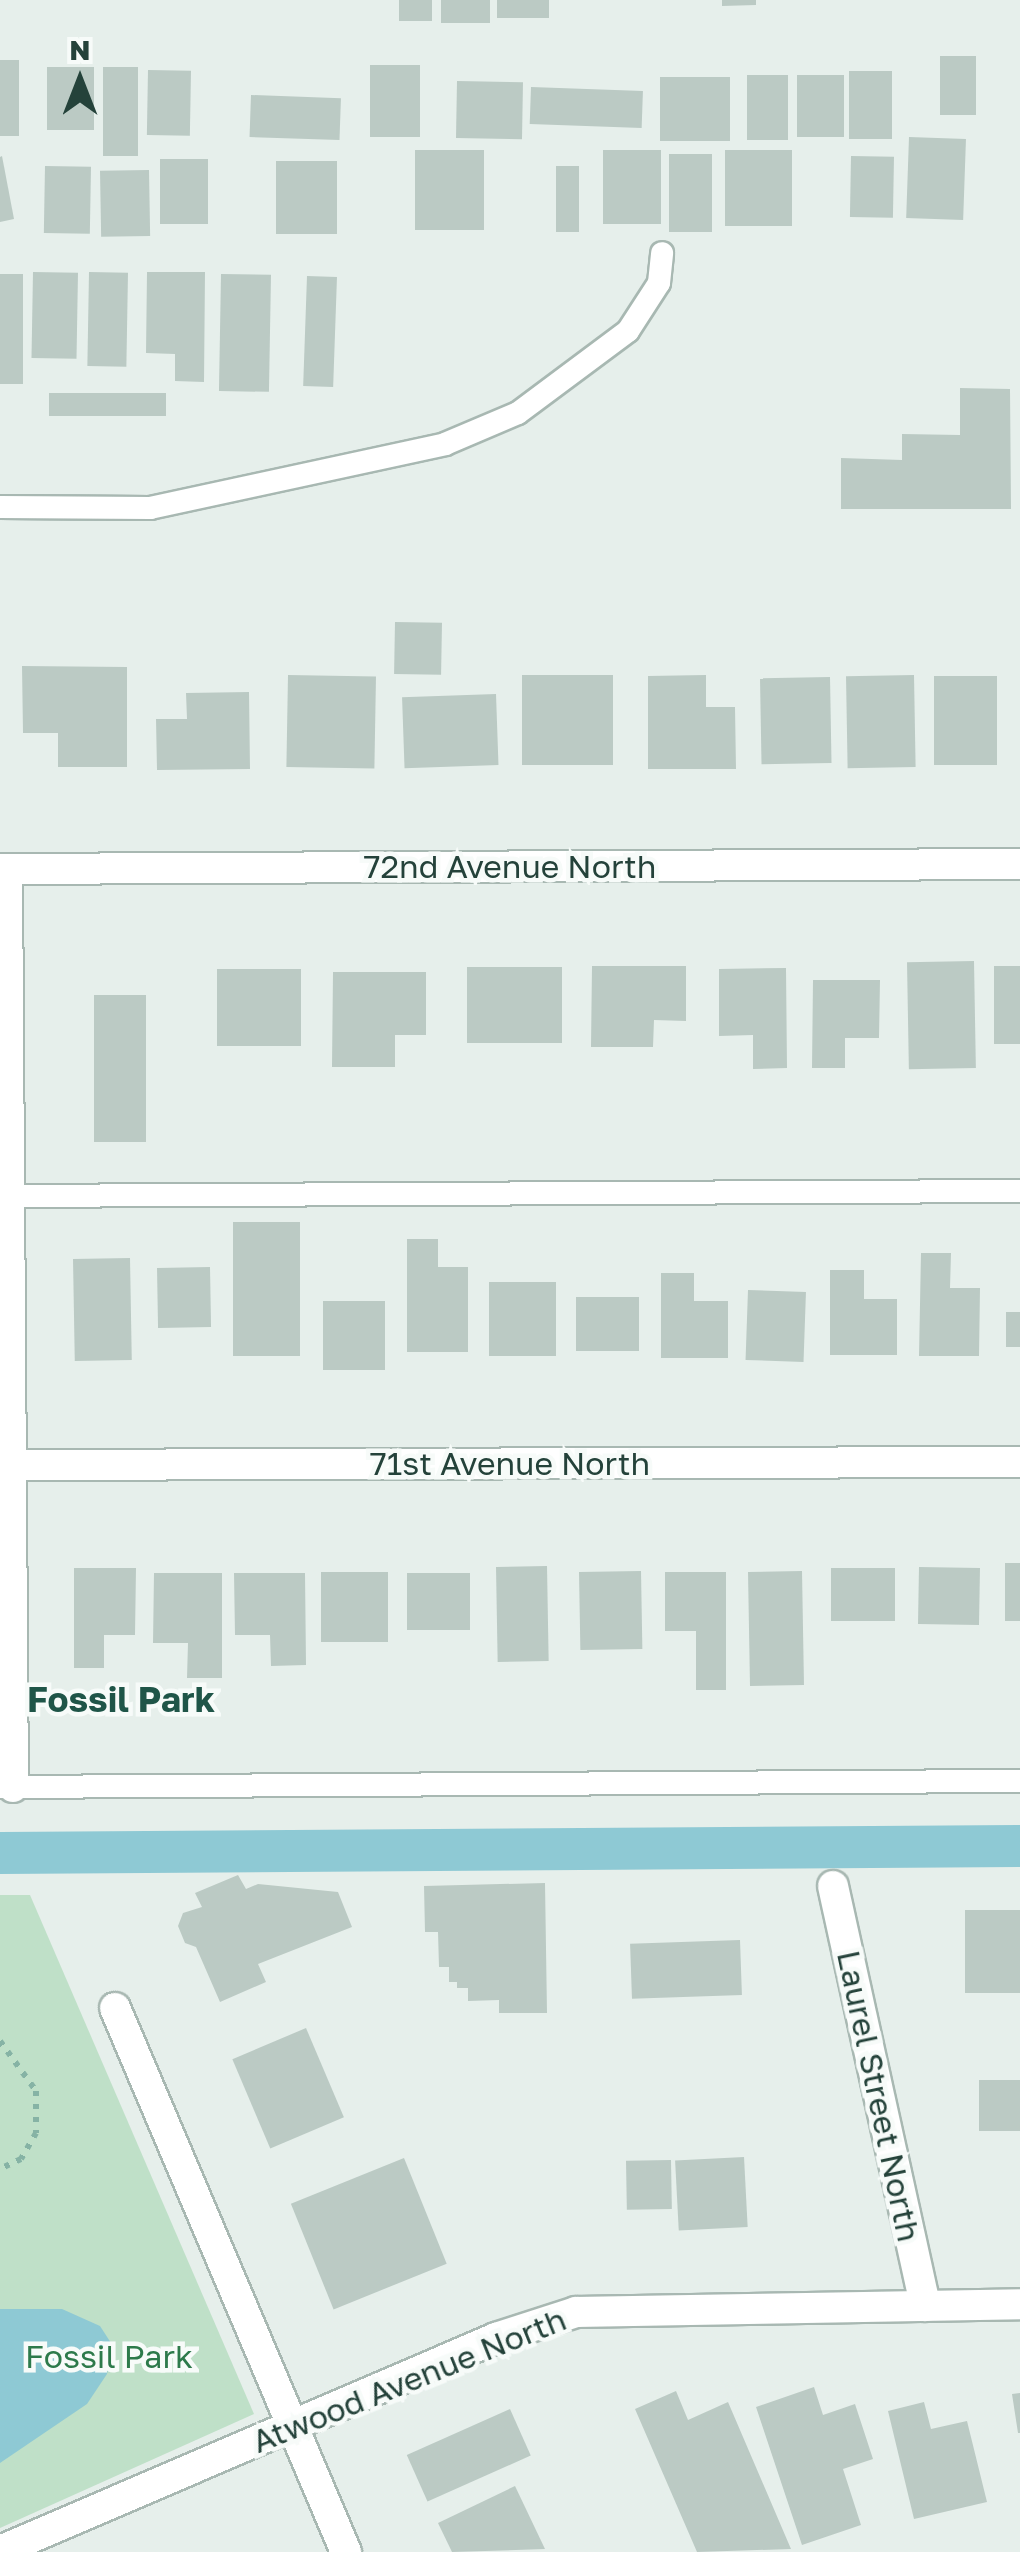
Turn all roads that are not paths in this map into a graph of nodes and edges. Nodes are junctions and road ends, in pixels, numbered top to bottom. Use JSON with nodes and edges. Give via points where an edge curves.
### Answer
{"nodes":[{"id":1,"x":662,"y":252,"type":"dead end"},
{"id":2,"x":0,"y":507,"type":"edge"},
{"id":3,"x":1020,"y":864,"type":"edge"},
{"id":4,"x":4,"y":869,"type":"edge"},
{"id":5,"x":1020,"y":1191,"type":"edge"},
{"id":6,"x":5,"y":1196,"type":"edge"},
{"id":7,"x":1020,"y":1462,"type":"edge"},
{"id":8,"x":7,"y":1465,"type":"edge"},
{"id":9,"x":1020,"y":1782,"type":"edge"},
{"id":10,"x":6,"y":1788,"type":"edge"},
{"id":11,"x":833,"y":1886,"type":"dead end"},
{"id":12,"x":115,"y":2008,"type":"dead end"},
{"id":13,"x":1020,"y":2304,"type":"edge"},
{"id":14,"x":925,"y":2306,"type":"junction"},
{"id":15,"x":293,"y":2424,"type":"junction"},
{"id":16,"x":0,"y":2551,"type":"edge"},
{"id":17,"x":346,"y":2552,"type":"edge"}],
"edges":[{"from":1,"to":2,"type":"lane","via":[[659,283],[628,331],[518,413],[444,444],[150,508]]},
{"from":3,"to":4,"type":"street","name":"72nd Avenue North"},
{"from":4,"to":6,"type":"street"},
{"from":5,"to":6,"type":"lane"},
{"from":6,"to":8,"type":"street"},
{"from":7,"to":8,"type":"street","name":"71st Avenue North"},
{"from":8,"to":10,"type":"street"},
{"from":9,"to":10,"type":"lane"},
{"from":11,"to":14,"type":"street","name":"Laurel Street North"},
{"from":12,"to":15,"type":"street"},
{"from":13,"to":14,"type":"street","name":"Atwood Avenue North"},
{"from":14,"to":15,"type":"street","name":"Atwood Avenue North","via":[[576,2312],[496,2338]]},
{"from":15,"to":16,"type":"street","name":"Atwood Avenue North"},
{"from":15,"to":17,"type":"street"}]}
